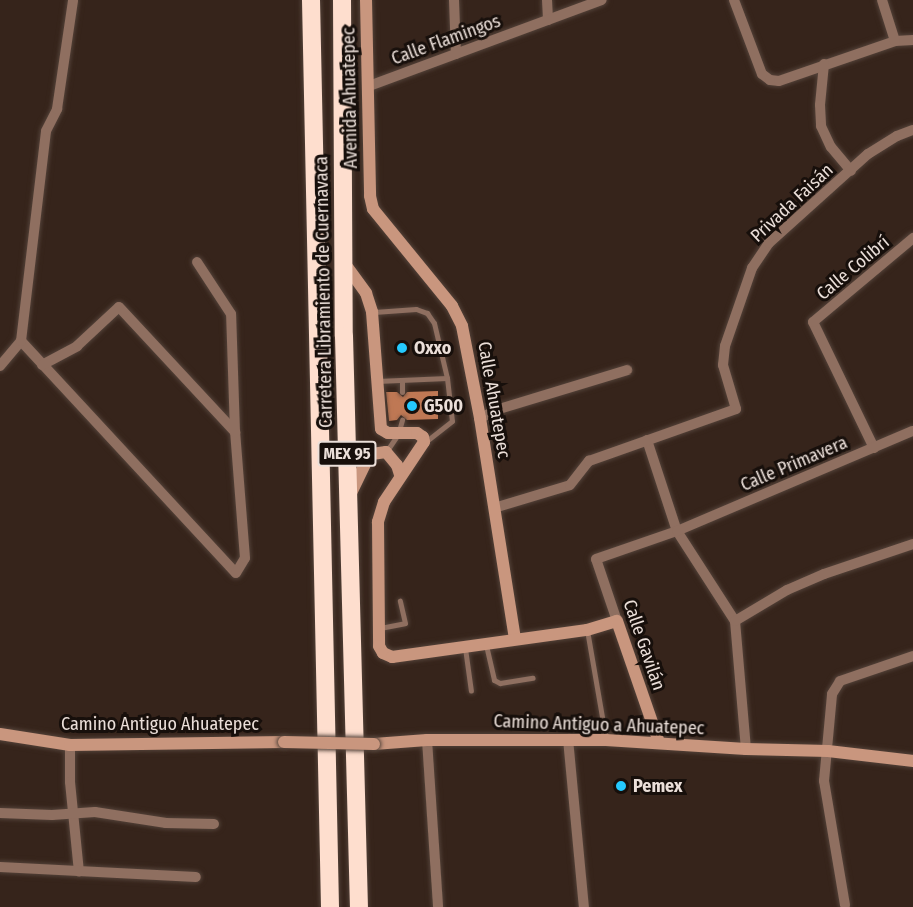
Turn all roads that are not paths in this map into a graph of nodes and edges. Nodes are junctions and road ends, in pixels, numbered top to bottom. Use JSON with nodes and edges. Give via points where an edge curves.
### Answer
{"nodes":[{"id":1,"x":73,"y":0,"type":"edge"},
{"id":2,"x":311,"y":0,"type":"edge"},
{"id":3,"x":342,"y":0,"type":"edge"},
{"id":4,"x":366,"y":0,"type":"edge"},
{"id":5,"x":454,"y":0,"type":"edge"},
{"id":6,"x":547,"y":0,"type":"edge"},
{"id":7,"x":602,"y":0,"type":"edge"},
{"id":8,"x":734,"y":0,"type":"edge"},
{"id":9,"x":882,"y":0,"type":"edge"},
{"id":10,"x":548,"y":20,"type":"junction"},
{"id":11,"x":913,"y":40,"type":"edge"},
{"id":12,"x":895,"y":41,"type":"junction"},
{"id":13,"x":456,"y":54,"type":"junction"},
{"id":14,"x":824,"y":64,"type":"junction"},
{"id":15,"x":369,"y":86,"type":"junction"},
{"id":16,"x":913,"y":130,"type":"edge"},
{"id":17,"x":851,"y":171,"type":"junction"},
{"id":18,"x":370,"y":196,"type":"joint"},
{"id":19,"x":913,"y":238,"type":"edge"},
{"id":20,"x":197,"y":262,"type":"dead end"},
{"id":21,"x":345,"y":264,"type":"junction"},
{"id":22,"x":372,"y":312,"type":"junction"},
{"id":23,"x":813,"y":322,"type":"joint"},
{"id":24,"x":21,"y":341,"type":"junction"},
{"id":25,"x":42,"y":365,"type":"junction"},
{"id":26,"x":0,"y":366,"type":"edge"},
{"id":27,"x":627,"y":370,"type":"dead end"},
{"id":28,"x":447,"y":378,"type":"junction"},
{"id":29,"x":402,"y":380,"type":"junction"},
{"id":30,"x":376,"y":381,"type":"junction"},
{"id":31,"x":402,"y":392,"type":"dead end"},
{"id":32,"x":480,"y":418,"type":"junction"},
{"id":33,"x":402,"y":420,"type":"dead end"},
{"id":34,"x":913,"y":431,"type":"edge"},
{"id":35,"x":235,"y":432,"type":"junction"},
{"id":36,"x":398,"y":434,"type":"junction"},
{"id":37,"x":647,"y":440,"type":"junction"},
{"id":38,"x":424,"y":442,"type":"junction"},
{"id":39,"x":874,"y":448,"type":"junction"},
{"id":40,"x":386,"y":452,"type":"junction"},
{"id":41,"x":400,"y":475,"type":"junction"},
{"id":42,"x":348,"y":500,"type":"junction"},
{"id":43,"x":494,"y":508,"type":"junction"},
{"id":44,"x":677,"y":531,"type":"junction"},
{"id":45,"x":913,"y":544,"type":"edge"},
{"id":46,"x":596,"y":559,"type":"joint"},
{"id":47,"x":400,"y":601,"type":"dead end"},
{"id":48,"x":617,"y":621,"type":"junction"},
{"id":49,"x":735,"y":621,"type":"junction"},
{"id":50,"x":378,"y":628,"type":"junction"},
{"id":51,"x":587,"y":630,"type":"junction"},
{"id":52,"x":515,"y":638,"type":"junction"},
{"id":53,"x":486,"y":643,"type":"junction"},
{"id":54,"x":464,"y":646,"type":"junction"},
{"id":55,"x":913,"y":656,"type":"edge"},
{"id":56,"x":533,"y":678,"type":"dead end"},
{"id":57,"x":471,"y":691,"type":"dead end"},
{"id":58,"x":0,"y":734,"type":"edge"},
{"id":59,"x":568,"y":739,"type":"junction"},
{"id":60,"x":426,"y":740,"type":"junction"},
{"id":61,"x":606,"y":740,"type":"junction"},
{"id":62,"x":284,"y":742,"type":"joint"},
{"id":63,"x":659,"y":742,"type":"junction"},
{"id":64,"x":70,"y":745,"type":"junction"},
{"id":65,"x":746,"y":750,"type":"junction"},
{"id":66,"x":828,"y":751,"type":"junction"},
{"id":67,"x":913,"y":761,"type":"edge"},
{"id":68,"x":75,"y":812,"type":"junction"},
{"id":69,"x":0,"y":813,"type":"edge"},
{"id":70,"x":214,"y":824,"type":"dead end"},
{"id":71,"x":0,"y":867,"type":"edge"},
{"id":72,"x":79,"y":872,"type":"junction"},
{"id":73,"x":196,"y":877,"type":"dead end"},
{"id":74,"x":845,"y":905,"type":"dead end"},
{"id":75,"x":330,"y":907,"type":"edge"},
{"id":76,"x":359,"y":907,"type":"edge"},
{"id":77,"x":438,"y":907,"type":"edge"},
{"id":78,"x":584,"y":907,"type":"edge"}],
"edges":[{"from":1,"to":24,"type":"street","via":[[57,110],[46,131]]},
{"from":2,"to":75,"type":"highway","name":"Carretera Libramiento de Cuernavaca","number":"MEX 95"},
{"from":3,"to":21,"type":"highway","name":"Carretera Libramiento de Cuernavaca","number":"MEX 95"},
{"from":4,"to":15,"type":"street","name":"Avenida Ahuatepec"},
{"from":5,"to":13,"type":"street"},
{"from":6,"to":10,"type":"street"},
{"from":7,"to":10,"type":"street","name":"Calle Flamingos"},
{"from":8,"to":14,"type":"street","via":[[762,74],[779,81]]},
{"from":9,"to":12,"type":"street"},
{"from":10,"to":13,"type":"street","name":"Calle Flamingos"},
{"from":11,"to":12,"type":"street"},
{"from":12,"to":14,"type":"street"},
{"from":13,"to":15,"type":"street","name":"Calle Flamingos"},
{"from":14,"to":17,"type":"street","via":[[821,126],[831,147]]},
{"from":15,"to":18,"type":"street","name":"Avenida Ahuatepec"},
{"from":16,"to":17,"type":"street","via":[[867,154]]},
{"from":17,"to":37,"type":"street","name":"Privada Faisán","via":[[768,243],[752,268],[724,346],[723,365],[736,409]]},
{"from":18,"to":32,"type":"street","name":"Calle Ahuatepec","via":[[374,209],[452,306],[462,326]]},
{"from":19,"to":23,"type":"street","name":"Calle Colibrí"},
{"from":20,"to":35,"type":"street","via":[[231,314]]},
{"from":21,"to":22,"type":"street","via":[[366,293]]},
{"from":21,"to":42,"type":"highway","name":"Carretera Libramiento de Cuernavaca","number":"MEX 95"},
{"from":22,"to":28,"type":"lane","via":[[416,309],[427,313],[434,324]]},
{"from":22,"to":30,"type":"street"},
{"from":23,"to":39,"type":"street","name":"Calle Primavera"},
{"from":24,"to":25,"type":"street"},
{"from":24,"to":26,"type":"street"},
{"from":25,"to":35,"type":"street","via":[[77,346],[119,308]]},
{"from":25,"to":35,"type":"street","via":[[236,573],[245,558]]},
{"from":27,"to":32,"type":"street"},
{"from":28,"to":29,"type":"lane"},
{"from":28,"to":38,"type":"lane","via":[[452,421]]},
{"from":29,"to":30,"type":"lane"},
{"from":29,"to":31,"type":"lane"},
{"from":30,"to":36,"type":"street","via":[[381,429]]},
{"from":32,"to":43,"type":"street","name":"Calle Ahuatepec"},
{"from":33,"to":36,"type":"lane"},
{"from":34,"to":39,"type":"street"},
{"from":36,"to":38,"type":"street","via":[[417,433]]},
{"from":36,"to":40,"type":"lane"},
{"from":37,"to":43,"type":"street","via":[[589,461],[570,485]]},
{"from":37,"to":44,"type":"street"},
{"from":38,"to":41,"type":"street"},
{"from":39,"to":44,"type":"street","name":"Calle Primavera"},
{"from":40,"to":41,"type":"street"},
{"from":40,"to":42,"type":"street","via":[[372,454],[367,460]]},
{"from":41,"to":50,"type":"street","via":[[384,502],[378,522]]},
{"from":42,"to":76,"type":"highway","name":"Carretera Libramiento de Cuernavaca","number":"MEX 95"},
{"from":43,"to":52,"type":"street","name":"Calle Ahuatepec"},
{"from":44,"to":46,"type":"street","name":"Calle Primavera"},
{"from":44,"to":49,"type":"street"},
{"from":45,"to":49,"type":"street","via":[[787,590]]},
{"from":46,"to":48,"type":"street","name":"Calle Gavilán"},
{"from":47,"to":50,"type":"lane","via":[[405,623]]},
{"from":48,"to":51,"type":"street"},
{"from":48,"to":63,"type":"street","name":"Calle Gavilán"},
{"from":49,"to":65,"type":"street"},
{"from":50,"to":54,"type":"street","via":[[379,646],[392,657]]},
{"from":51,"to":52,"type":"street"},
{"from":51,"to":61,"type":"lane"},
{"from":52,"to":53,"type":"street"},
{"from":53,"to":54,"type":"street"},
{"from":53,"to":56,"type":"lane","via":[[494,680],[500,683]]},
{"from":54,"to":57,"type":"lane"},
{"from":55,"to":66,"type":"street","via":[[840,681],[832,694]]},
{"from":58,"to":64,"type":"street","name":"Camino Antiguo Ahuatepec"},
{"from":59,"to":60,"type":"street","name":"Camino Antiguo a Ahuatepec"},
{"from":59,"to":61,"type":"street","name":"Camino Antiguo a Ahuatepec"},
{"from":59,"to":78,"type":"street"},
{"from":60,"to":62,"type":"street","name":"Camino Antiguo a Ahuatepec","bridge":true,"via":[[374,744]]},
{"from":60,"to":77,"type":"street"},
{"from":61,"to":63,"type":"street","name":"Camino Antiguo a Ahuatepec"},
{"from":62,"to":64,"type":"street","name":"Camino Antiguo Ahuatepec"},
{"from":63,"to":65,"type":"street","name":"Camino Antiguo a Ahuatepec"},
{"from":64,"to":68,"type":"street"},
{"from":65,"to":66,"type":"street","name":"Camino Antiguo a Ahuatepec"},
{"from":66,"to":67,"type":"street","name":"Camino Antiguo a Ahuatepec"},
{"from":66,"to":74,"type":"street","via":[[824,781]]},
{"from":68,"to":69,"type":"street"},
{"from":68,"to":70,"type":"street","via":[[166,823]]},
{"from":68,"to":72,"type":"street"},
{"from":71,"to":72,"type":"street"},
{"from":72,"to":73,"type":"street"}]}
